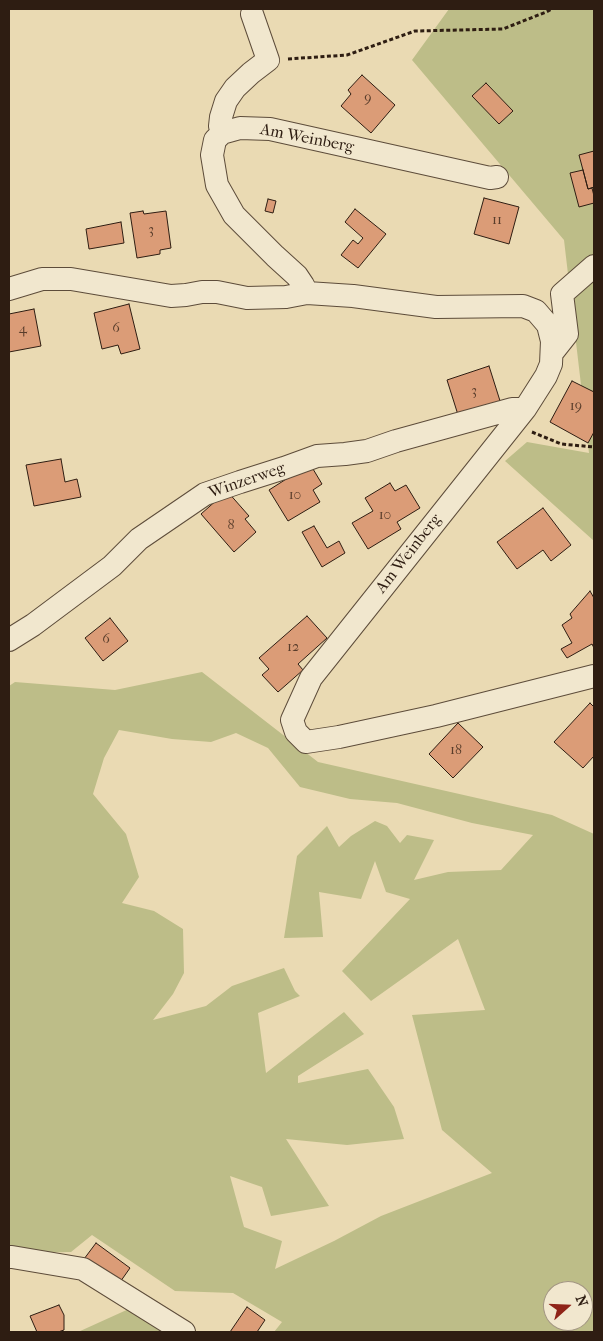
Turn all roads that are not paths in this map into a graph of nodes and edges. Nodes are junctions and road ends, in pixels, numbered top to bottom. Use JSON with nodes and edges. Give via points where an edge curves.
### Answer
{"nodes":[{"id":1,"x":252,"y":14,"type":"dead end"},
{"id":2,"x":222,"y":133,"type":"junction"},
{"id":3,"x":496,"y":177,"type":"dead end"},
{"id":4,"x":594,"y":266,"type":"edge"},
{"id":5,"x":9,"y":289,"type":"edge"},
{"id":6,"x":307,"y":293,"type":"junction"},
{"id":7,"x":552,"y":353,"type":"junction"},
{"id":8,"x":519,"y":417,"type":"junction"},
{"id":9,"x":9,"y":640,"type":"edge"},
{"id":10,"x":594,"y":676,"type":"edge"},
{"id":11,"x":9,"y":1257,"type":"edge"},
{"id":12,"x":184,"y":1332,"type":"edge"}],
"edges":[{"from":1,"to":2,"type":"street","via":[[268,60],[250,73],[226,101],[220,126]]},
{"from":2,"to":3,"type":"street","name":"Am Weinberg","via":[[240,128],[270,130]]},
{"from":2,"to":6,"type":"street","via":[[216,140],[212,155],[217,185],[234,215],[297,276]]},
{"from":4,"to":7,"type":"street","via":[[562,294],[567,334]]},
{"from":5,"to":6,"type":"street","name":"Am Weinberg","via":[[33,281],[71,279],[171,296],[209,292],[247,298]]},
{"from":6,"to":7,"type":"street","name":"Am Weinberg","via":[[436,307],[523,306],[536,311],[548,325]]},
{"from":7,"to":8,"type":"street","name":"Am Weinberg","via":[[546,376]]},
{"from":8,"to":9,"type":"street","name":"Winzerweg","via":[[512,409],[367,451],[317,456],[205,494],[139,539],[112,566]]},
{"from":8,"to":10,"type":"street","name":"Am Weinberg","via":[[311,678],[292,720],[296,732],[306,742],[436,716]]},
{"from":11,"to":12,"type":"street","via":[[83,1269]]}]}
